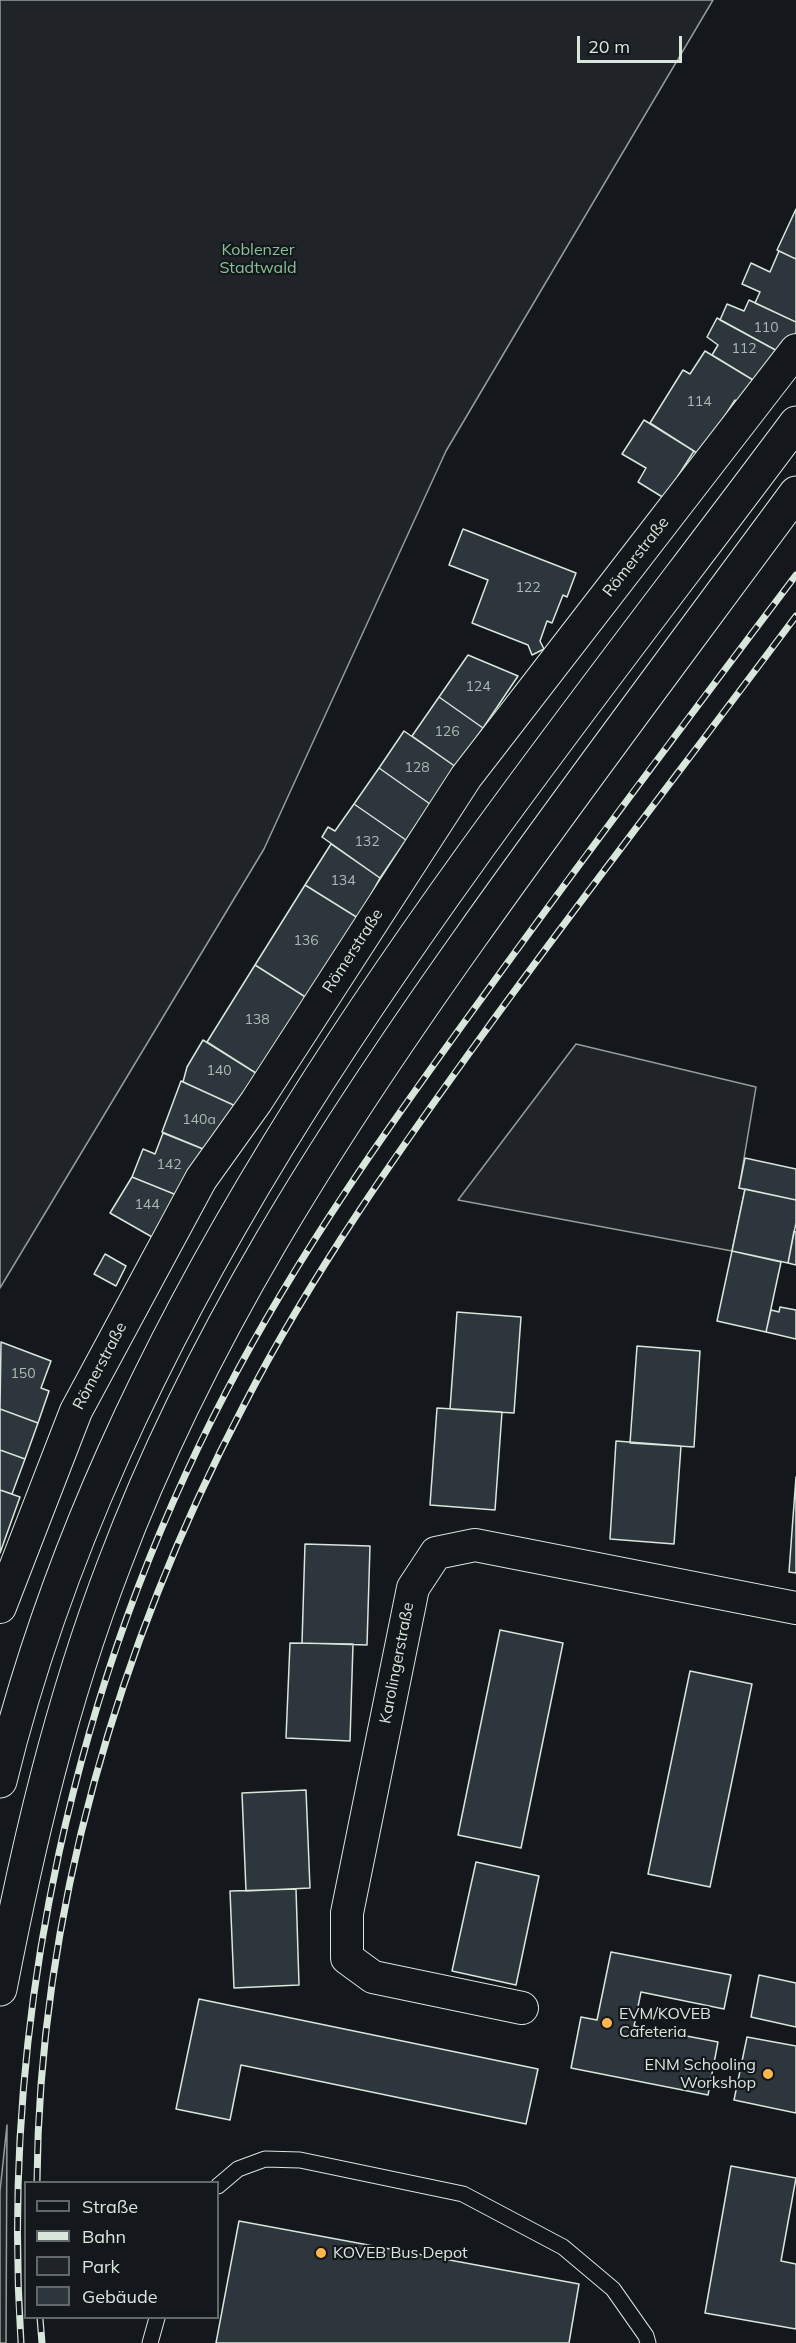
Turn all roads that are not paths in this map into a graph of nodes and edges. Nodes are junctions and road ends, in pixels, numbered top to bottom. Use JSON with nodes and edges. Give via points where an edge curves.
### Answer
{"nodes":[{"id":1,"x":796,"y":350,"type":"edge"},
{"id":2,"x":796,"y":423,"type":"edge"},
{"id":3,"x":796,"y":493,"type":"edge"},
{"id":4,"x":0,"y":1607,"type":"edge"},
{"id":5,"x":796,"y":1608,"type":"edge"},
{"id":6,"x":0,"y":1781,"type":"edge"},
{"id":7,"x":0,"y":1989,"type":"edge"},
{"id":8,"x":522,"y":2008,"type":"dead end"},
{"id":9,"x":219,"y":2185,"type":"edge"},
{"id":10,"x":157,"y":2319,"type":"edge"},
{"id":11,"x":150,"y":2343,"type":"edge"},
{"id":12,"x":648,"y":2343,"type":"edge"}],
"edges":[{"from":1,"to":4,"type":"street","name":"Römerstraße","via":[[466,777],[256,1102],[201,1179],[76,1411]]},
{"from":2,"to":6,"type":"highway","via":[[487,837],[379,991],[287,1132],[213,1256],[159,1356],[72,1553],[36,1655]]},
{"from":3,"to":7,"type":"highway","via":[[417,1012],[320,1159],[200,1370],[114,1564],[52,1750]]},
{"from":5,"to":8,"type":"street","name":"Karolingerstraße","via":[[475,1545],[436,1553],[412,1588],[347,1913],[347,1958],[373,1977]]},
{"from":9,"to":12,"type":"lane","via":[[238,2169],[265,2159],[300,2160],[463,2194],[563,2247],[613,2289]]},
{"from":10,"to":11,"type":"lane"}]}
